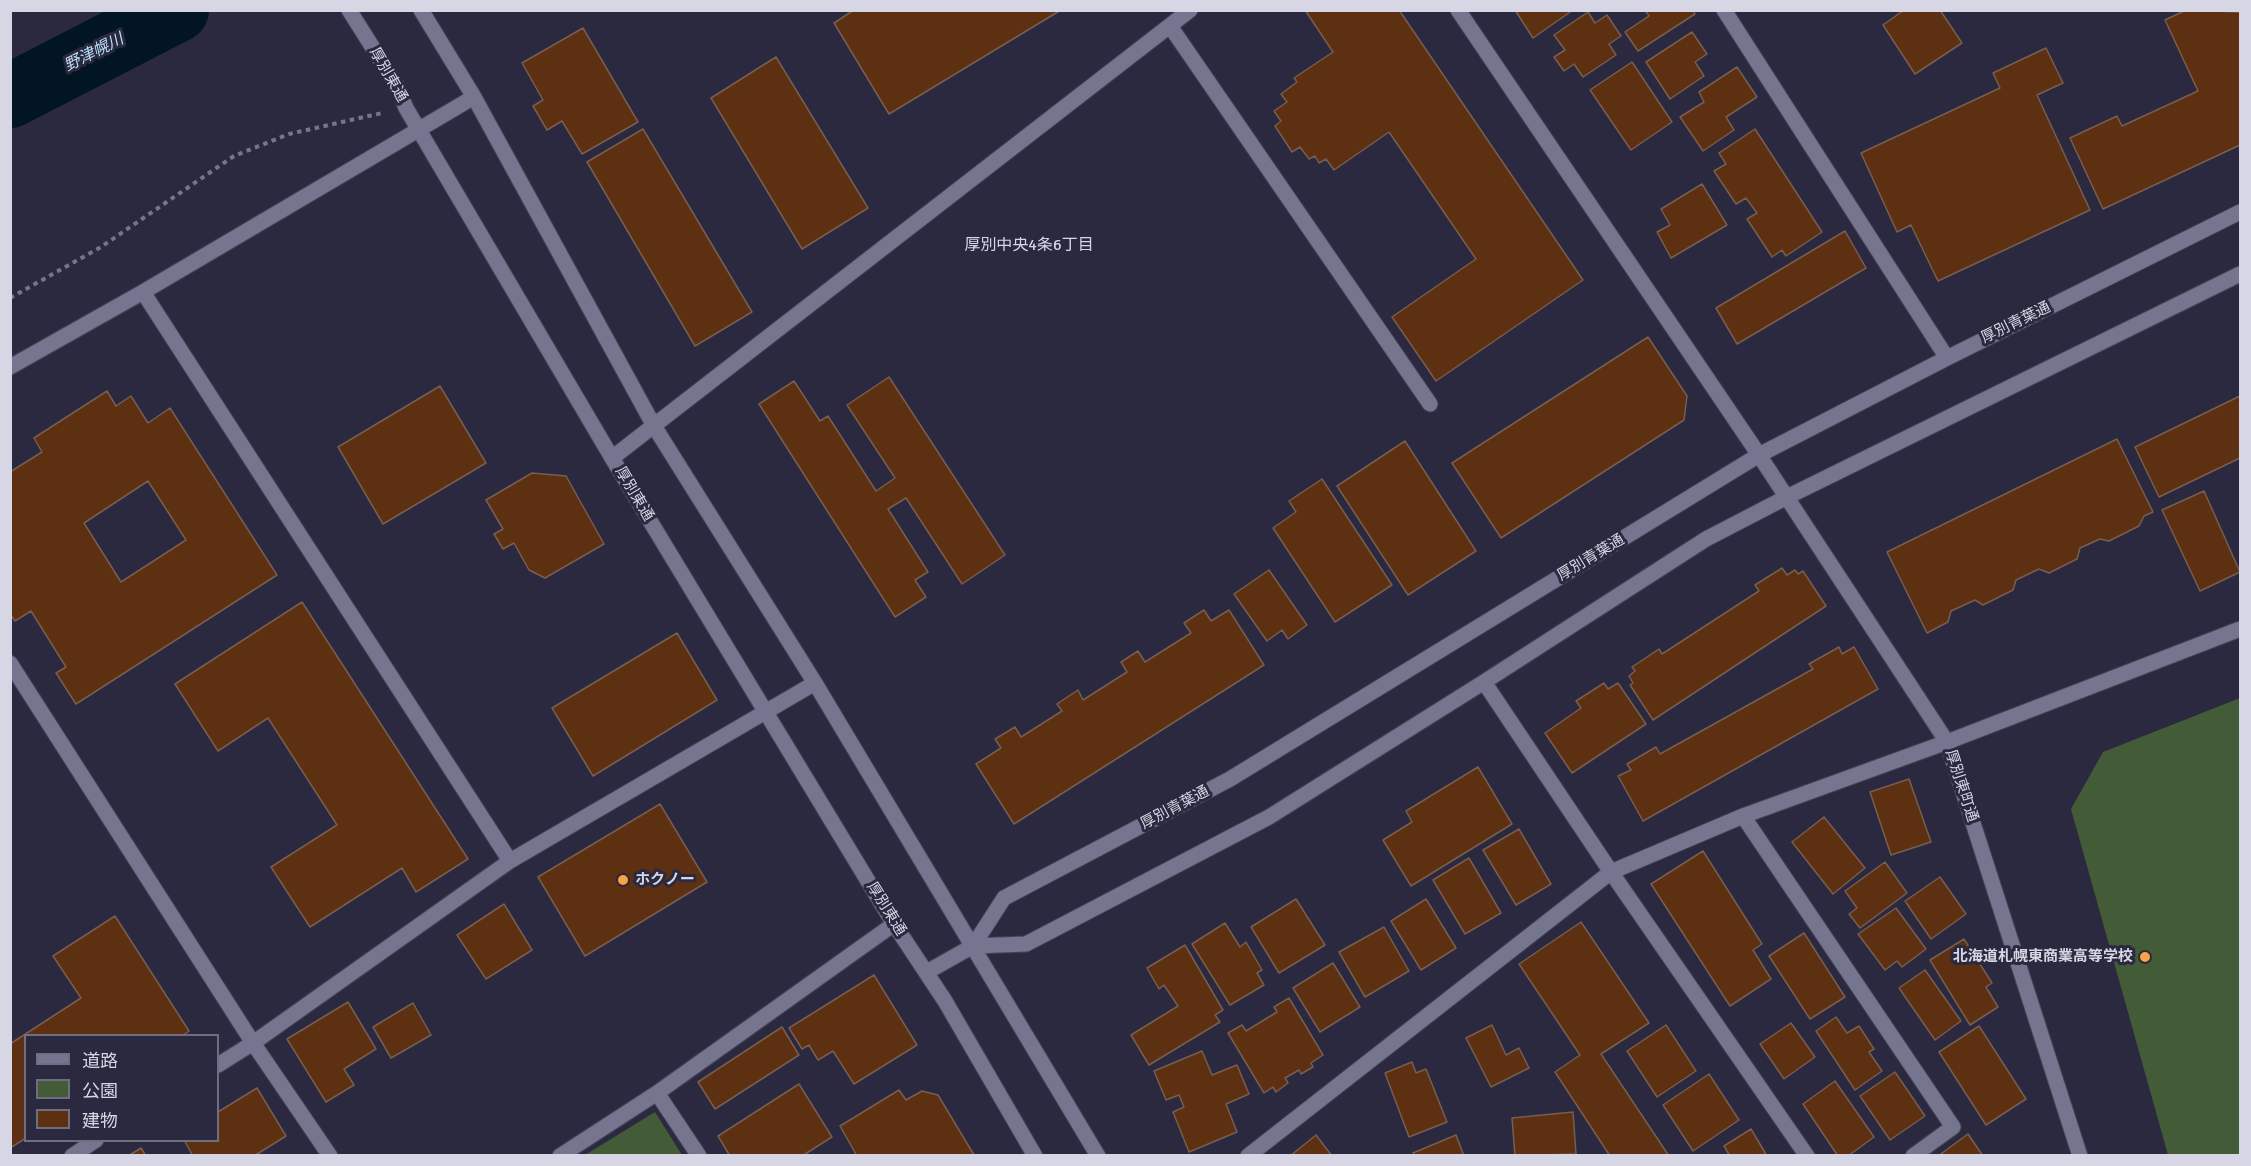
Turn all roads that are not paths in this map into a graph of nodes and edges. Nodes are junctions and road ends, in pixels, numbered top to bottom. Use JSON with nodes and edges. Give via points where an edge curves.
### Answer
{"nodes":[{"id":1,"x":349,"y":10,"type":"edge"},
{"id":2,"x":421,"y":10,"type":"edge"},
{"id":3,"x":1190,"y":10,"type":"edge"},
{"id":4,"x":1458,"y":10,"type":"edge"},
{"id":5,"x":1724,"y":10,"type":"edge"},
{"id":6,"x":1170,"y":26,"type":"junction"},
{"id":7,"x":474,"y":97,"type":"junction"},
{"id":8,"x":420,"y":128,"type":"junction"},
{"id":9,"x":2241,"y":212,"type":"edge"},
{"id":10,"x":2241,"y":274,"type":"edge"},
{"id":11,"x":143,"y":292,"type":"junction"},
{"id":12,"x":1947,"y":358,"type":"junction"},
{"id":13,"x":10,"y":367,"type":"edge"},
{"id":14,"x":1430,"y":404,"type":"dead end"},
{"id":15,"x":654,"y":426,"type":"junction"},
{"id":16,"x":1759,"y":455,"type":"junction"},
{"id":17,"x":612,"y":458,"type":"junction"},
{"id":18,"x":1787,"y":496,"type":"junction"},
{"id":19,"x":2241,"y":629,"type":"edge"},
{"id":20,"x":10,"y":663,"type":"edge"},
{"id":21,"x":1484,"y":682,"type":"junction"},
{"id":22,"x":815,"y":683,"type":"junction"},
{"id":23,"x":766,"y":712,"type":"junction"},
{"id":24,"x":1947,"y":742,"type":"junction"},
{"id":25,"x":1743,"y":816,"type":"junction"},
{"id":26,"x":510,"y":861,"type":"junction"},
{"id":27,"x":1611,"y":872,"type":"junction"},
{"id":28,"x":894,"y":924,"type":"junction"},
{"id":29,"x":973,"y":946,"type":"junction"},
{"id":30,"x":927,"y":972,"type":"junction"},
{"id":31,"x":253,"y":1043,"type":"junction"},
{"id":32,"x":219,"y":1064,"type":"edge"},
{"id":33,"x":657,"y":1094,"type":"junction"},
{"id":34,"x":93,"y":1142,"type":"edge"},
{"id":35,"x":72,"y":1155,"type":"edge"},
{"id":36,"x":330,"y":1155,"type":"edge"},
{"id":37,"x":560,"y":1155,"type":"edge"},
{"id":38,"x":699,"y":1155,"type":"edge"},
{"id":39,"x":1035,"y":1155,"type":"edge"},
{"id":40,"x":1098,"y":1155,"type":"edge"},
{"id":41,"x":1248,"y":1155,"type":"edge"},
{"id":42,"x":1807,"y":1155,"type":"edge"},
{"id":43,"x":1913,"y":1155,"type":"edge"},
{"id":44,"x":2080,"y":1155,"type":"edge"}],
"edges":[{"from":1,"to":8,"type":"street","name":"厚別東通"},
{"from":2,"to":7,"type":"street"},
{"from":3,"to":6,"type":"street"},
{"from":4,"to":16,"type":"street","name":"厚別東町通"},
{"from":5,"to":12,"type":"street"},
{"from":6,"to":14,"type":"street"},
{"from":6,"to":15,"type":"street"},
{"from":7,"to":8,"type":"street"},
{"from":7,"to":15,"type":"street"},
{"from":8,"to":11,"type":"street"},
{"from":8,"to":17,"type":"street","name":"厚別東通"},
{"from":9,"to":12,"type":"street","name":"厚別青葉通"},
{"from":10,"to":18,"type":"street","name":"厚別青葉通"},
{"from":11,"to":13,"type":"street"},
{"from":11,"to":26,"type":"street"},
{"from":12,"to":16,"type":"street","name":"厚別青葉通"},
{"from":15,"to":17,"type":"street"},
{"from":15,"to":22,"type":"street"},
{"from":16,"to":18,"type":"street","name":"厚別東町通"},
{"from":16,"to":29,"type":"street","name":"厚別青葉通","via":[[1230,779],[1004,898]]},
{"from":17,"to":23,"type":"street","name":"厚別東通"},
{"from":18,"to":21,"type":"street","name":"厚別青葉通","via":[[1706,539]]},
{"from":18,"to":24,"type":"street","name":"厚別東町通"},
{"from":19,"to":24,"type":"street"},
{"from":20,"to":31,"type":"street"},
{"from":21,"to":27,"type":"street"},
{"from":21,"to":29,"type":"street","name":"厚別青葉通","via":[[1269,817],[1026,944]]},
{"from":22,"to":23,"type":"street"},
{"from":22,"to":29,"type":"street"},
{"from":23,"to":26,"type":"street"},
{"from":23,"to":28,"type":"street","name":"厚別東通"},
{"from":24,"to":25,"type":"street"},
{"from":24,"to":44,"type":"street","name":"厚別東町通"},
{"from":25,"to":27,"type":"street"},
{"from":25,"to":43,"type":"street","via":[[1953,1127]]},
{"from":26,"to":31,"type":"street"},
{"from":27,"to":41,"type":"street"},
{"from":27,"to":42,"type":"street"},
{"from":28,"to":30,"type":"street","name":"厚別東通"},
{"from":28,"to":33,"type":"street"},
{"from":29,"to":30,"type":"street","name":"厚別青葉通"},
{"from":29,"to":40,"type":"street"},
{"from":30,"to":39,"type":"street"},
{"from":31,"to":32,"type":"street"},
{"from":31,"to":36,"type":"street"},
{"from":33,"to":37,"type":"street"},
{"from":33,"to":38,"type":"street"},
{"from":34,"to":35,"type":"street"}]}
